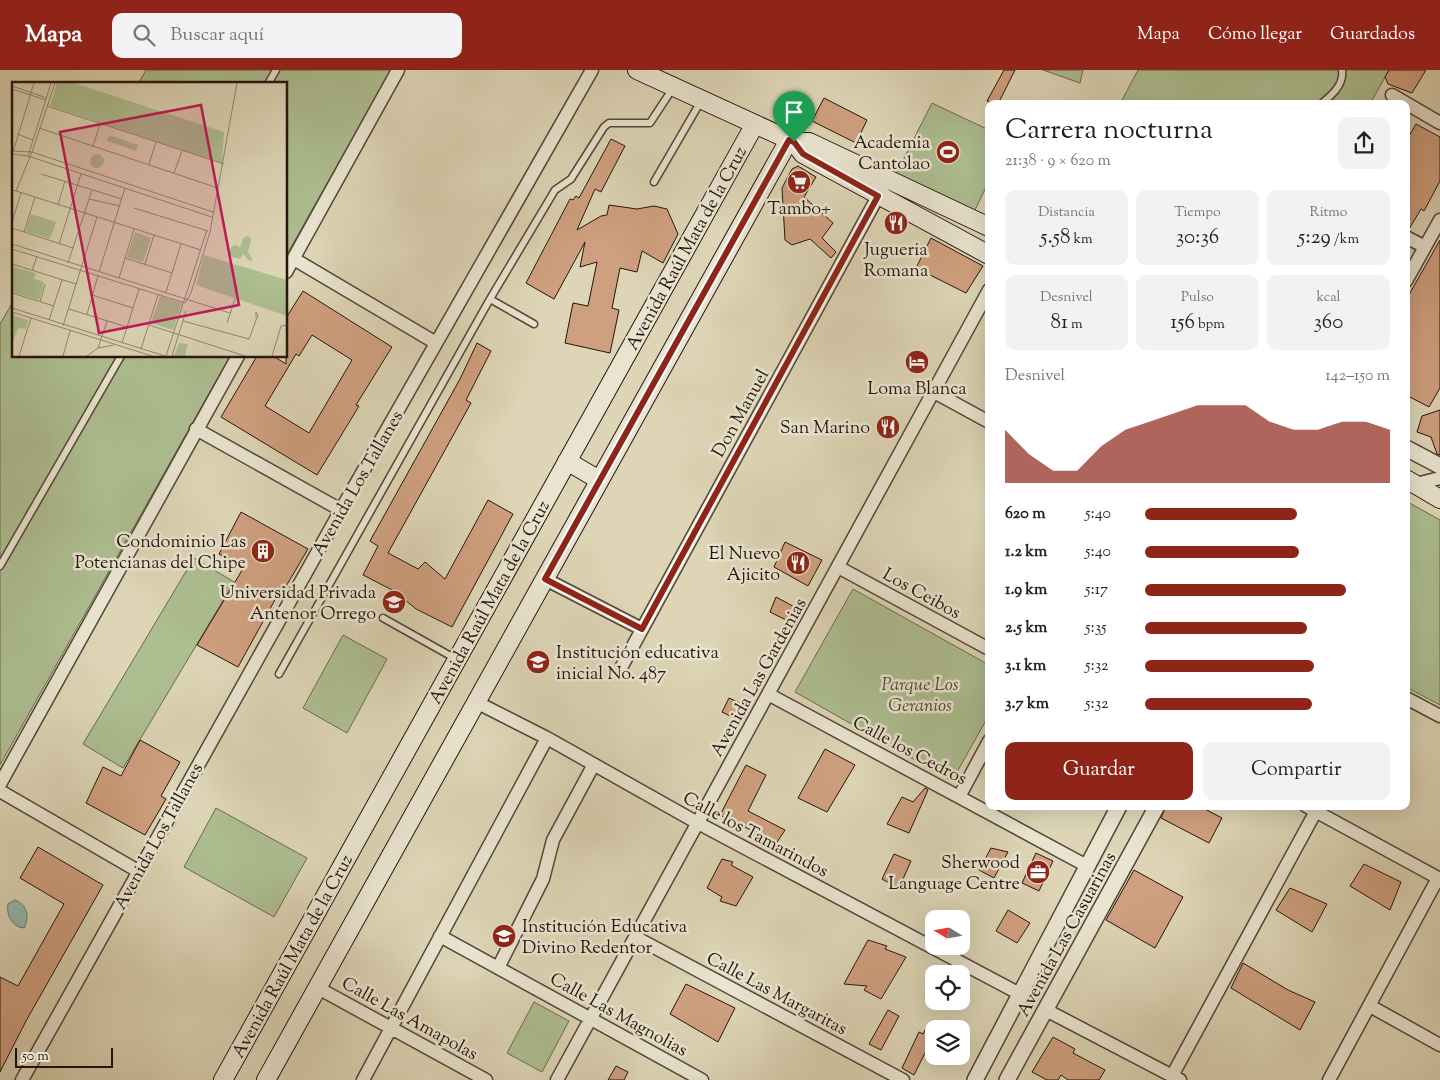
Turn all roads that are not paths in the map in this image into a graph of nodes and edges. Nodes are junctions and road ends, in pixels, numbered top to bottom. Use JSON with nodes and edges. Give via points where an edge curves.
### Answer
{"nodes":[{"id":1,"x":276,"y":70,"type":"edge"},
{"id":2,"x":398,"y":70,"type":"edge"},
{"id":3,"x":592,"y":70,"type":"edge"},
{"id":4,"x":637,"y":70,"type":"edge"},
{"id":5,"x":1342,"y":70,"type":"edge"},
{"id":6,"x":269,"y":82,"type":"edge"},
{"id":7,"x":673,"y":86,"type":"junction"},
{"id":8,"x":1392,"y":95,"type":"dead end"},
{"id":9,"x":702,"y":99,"type":"junction"},
{"id":10,"x":1326,"y":100,"type":"edge"},
{"id":11,"x":1401,"y":100,"type":"edge"},
{"id":12,"x":1410,"y":106,"type":"edge"},
{"id":13,"x":1440,"y":123,"type":"edge"},
{"id":14,"x":755,"y":124,"type":"junction"},
{"id":15,"x":799,"y":145,"type":"junction"},
{"id":16,"x":888,"y":178,"type":"junction"},
{"id":17,"x":654,"y":182,"type":"dead end"},
{"id":18,"x":878,"y":196,"type":"junction"},
{"id":19,"x":1440,"y":220,"type":"edge"},
{"id":20,"x":985,"y":225,"type":"edge"},
{"id":21,"x":1410,"y":239,"type":"edge"},
{"id":22,"x":1425,"y":247,"type":"junction"},
{"id":23,"x":985,"y":252,"type":"edge"},
{"id":24,"x":294,"y":259,"type":"junction"},
{"id":25,"x":288,"y":269,"type":"edge"},
{"id":26,"x":1410,"y":274,"type":"edge"},
{"id":27,"x":985,"y":297,"type":"edge"},
{"id":28,"x":490,"y":299,"type":"junction"},
{"id":29,"x":534,"y":324,"type":"dead end"},
{"id":30,"x":436,"y":343,"type":"junction"},
{"id":31,"x":119,"y":358,"type":"edge"},
{"id":32,"x":237,"y":358,"type":"edge"},
{"id":33,"x":934,"y":392,"type":"junction"},
{"id":34,"x":985,"y":420,"type":"edge"},
{"id":35,"x":196,"y":429,"type":"junction"},
{"id":36,"x":1410,"y":450,"type":"edge"},
{"id":37,"x":567,"y":461,"type":"junction"},
{"id":38,"x":1440,"y":466,"type":"edge"},
{"id":39,"x":1440,"y":478,"type":"edge"},
{"id":40,"x":600,"y":480,"type":"junction"},
{"id":41,"x":1411,"y":481,"type":"edge"},
{"id":42,"x":1440,"y":499,"type":"edge"},
{"id":43,"x":341,"y":510,"type":"junction"},
{"id":44,"x":0,"y":566,"type":"edge"},
{"id":45,"x":838,"y":567,"type":"junction"},
{"id":46,"x":545,"y":579,"type":"junction"},
{"id":47,"x":383,"y":618,"type":"dead end"},
{"id":48,"x":642,"y":629,"type":"junction"},
{"id":49,"x":985,"y":648,"type":"edge"},
{"id":50,"x":457,"y":660,"type":"junction"},
{"id":51,"x":622,"y":666,"type":"dead end"},
{"id":52,"x":279,"y":674,"type":"dead end"},
{"id":53,"x":768,"y":694,"type":"junction"},
{"id":54,"x":1410,"y":700,"type":"edge"},
{"id":55,"x":476,"y":702,"type":"junction"},
{"id":56,"x":1440,"y":716,"type":"edge"},
{"id":57,"x":547,"y":738,"type":"junction"},
{"id":58,"x":985,"y":748,"type":"edge"},
{"id":59,"x":593,"y":766,"type":"junction"},
{"id":60,"x":0,"y":784,"type":"edge"},
{"id":61,"x":0,"y":791,"type":"edge"},
{"id":62,"x":959,"y":797,"type":"junction"},
{"id":63,"x":1117,"y":810,"type":"edge"},
{"id":64,"x":1155,"y":810,"type":"edge"},
{"id":65,"x":1310,"y":810,"type":"edge"},
{"id":66,"x":1313,"y":810,"type":"edge"},
{"id":67,"x":696,"y":822,"type":"junction"},
{"id":68,"x":1088,"y":866,"type":"junction"},
{"id":69,"x":138,"y":871,"type":"junction"},
{"id":70,"x":1439,"y":879,"type":"edge"},
{"id":71,"x":440,"y":936,"type":"junction"},
{"id":72,"x":635,"y":936,"type":"junction"},
{"id":73,"x":498,"y":968,"type":"junction"},
{"id":74,"x":318,"y":988,"type":"junction"},
{"id":75,"x":1020,"y":994,"type":"junction"},
{"id":76,"x":1370,"y":1006,"type":"junction"},
{"id":77,"x":1046,"y":1010,"type":"junction"},
{"id":78,"x":590,"y":1018,"type":"junction"},
{"id":79,"x":391,"y":1028,"type":"junction"},
{"id":80,"x":1440,"y":1046,"type":"edge"},
{"id":81,"x":1176,"y":1078,"type":"edge"},
{"id":82,"x":22,"y":1080,"type":"edge"},
{"id":83,"x":223,"y":1080,"type":"edge"},
{"id":84,"x":266,"y":1080,"type":"edge"},
{"id":85,"x":363,"y":1080,"type":"edge"},
{"id":86,"x":486,"y":1080,"type":"edge"},
{"id":87,"x":557,"y":1080,"type":"edge"},
{"id":88,"x":702,"y":1080,"type":"edge"},
{"id":89,"x":903,"y":1080,"type":"edge"},
{"id":90,"x":975,"y":1080,"type":"edge"},
{"id":91,"x":1006,"y":1080,"type":"edge"},
{"id":92,"x":1329,"y":1080,"type":"edge"}],
"edges":[{"from":1,"to":6,"type":"lane"},
{"from":2,"to":24,"type":"street"},
{"from":3,"to":30,"type":"street","name":"Avenida Los Tallanes"},
{"from":4,"to":7,"type":"main road"},
{"from":5,"to":10,"type":"lane","via":[[1343,77],[1335,92]]},
{"from":7,"to":9,"type":"main road"},
{"from":7,"to":28,"type":"lane","via":[[650,123],[615,122],[604,127],[571,179],[555,190]]},
{"from":8,"to":11,"type":"street"},
{"from":9,"to":14,"type":"main road"},
{"from":9,"to":17,"type":"lane"},
{"from":12,"to":13,"type":"street"},
{"from":14,"to":15,"type":"main road"},
{"from":14,"to":37,"type":"main road","name":"Avenida Raúl Mata de la Cruz"},
{"from":15,"to":16,"type":"main road"},
{"from":15,"to":18,"type":"main road"},
{"from":15,"to":40,"type":"main road"},
{"from":16,"to":18,"type":"street","name":"Don Manuel"},
{"from":16,"to":20,"type":"main road"},
{"from":18,"to":23,"type":"main road"},
{"from":18,"to":48,"type":"street","name":"Don Manuel"},
{"from":19,"to":22,"type":"street"},
{"from":21,"to":22,"type":"street"},
{"from":22,"to":26,"type":"street"},
{"from":24,"to":25,"type":"street"},
{"from":24,"to":30,"type":"street"},
{"from":27,"to":33,"type":"street","name":"Avenida Las Gardenias"},
{"from":28,"to":29,"type":"lane"},
{"from":28,"to":52,"type":"lane"},
{"from":30,"to":43,"type":"street","name":"Avenida Los Tallanes"},
{"from":31,"to":44,"type":"lane"},
{"from":32,"to":35,"type":"street"},
{"from":33,"to":34,"type":"street"},
{"from":33,"to":45,"type":"street","name":"Avenida Las Gardenias"},
{"from":35,"to":43,"type":"street"},
{"from":35,"to":60,"type":"street"},
{"from":36,"to":38,"type":"street"},
{"from":37,"to":40,"type":"main road"},
{"from":37,"to":50,"type":"main road","name":"Avenida Raúl Mata de la Cruz"},
{"from":39,"to":41,"type":"street"},
{"from":40,"to":46,"type":"main road"},
{"from":41,"to":42,"type":"main road"},
{"from":43,"to":69,"type":"street","name":"Avenida Los Tallanes"},
{"from":45,"to":49,"type":"street","name":"Los Ceibos"},
{"from":45,"to":53,"type":"street","name":"Avenida Las Gardenias"},
{"from":46,"to":48,"type":"street"},
{"from":46,"to":55,"type":"main road"},
{"from":47,"to":50,"type":"lane"},
{"from":48,"to":51,"type":"street","name":"Don Manuel"},
{"from":50,"to":83,"type":"main road","name":"Avenida Raúl Mata de la Cruz"},
{"from":53,"to":62,"type":"street","name":"Calle los Cedros"},
{"from":53,"to":67,"type":"street","name":"Avenida Las Gardenias"},
{"from":54,"to":56,"type":"street"},
{"from":55,"to":57,"type":"street","name":"Calle los Tamarindos"},
{"from":55,"to":74,"type":"main road"},
{"from":57,"to":59,"type":"street","name":"Calle los Tamarindos"},
{"from":57,"to":71,"type":"street"},
{"from":58,"to":62,"type":"street"},
{"from":59,"to":67,"type":"street","name":"Calle los Tamarindos"},
{"from":59,"to":73,"type":"street","via":[[553,840],[543,879]]},
{"from":61,"to":69,"type":"street"},
{"from":62,"to":68,"type":"street","name":"Calle los Cedros"},
{"from":63,"to":68,"type":"street","name":"Avenida Las Casuarinas"},
{"from":64,"to":77,"type":"street","name":"Avenida Las Casuarinas"},
{"from":65,"to":81,"type":"street"},
{"from":66,"to":70,"type":"street"},
{"from":67,"to":72,"type":"street","name":"Avenida Las Gardenias"},
{"from":67,"to":75,"type":"street","name":"Calle los Tamarindos"},
{"from":68,"to":75,"type":"street","name":"Avenida Las Casuarinas"},
{"from":69,"to":82,"type":"street","name":"Avenida Los Tallanes"},
{"from":70,"to":76,"type":"street"},
{"from":71,"to":73,"type":"street","name":"Calle Las Magnolias"},
{"from":71,"to":79,"type":"street"},
{"from":72,"to":78,"type":"street","name":"Avenida Las Gardenias"},
{"from":72,"to":89,"type":"street","name":"Calle Las Margaritas"},
{"from":73,"to":78,"type":"street","name":"Calle Las Magnolias"},
{"from":74,"to":79,"type":"street","name":"Calle Las Amapolas"},
{"from":74,"to":84,"type":"main road"},
{"from":75,"to":90,"type":"street","name":"Avenida Las Casuarinas"},
{"from":76,"to":80,"type":"street"},
{"from":76,"to":92,"type":"street"},
{"from":77,"to":81,"type":"street"},
{"from":77,"to":91,"type":"street","name":"Avenida Las Casuarinas"},
{"from":78,"to":87,"type":"street","name":"Avenida Las Gardenias"},
{"from":78,"to":88,"type":"street","name":"Calle Las Magnolias"},
{"from":79,"to":85,"type":"street"},
{"from":79,"to":86,"type":"street","name":"Calle Las Amapolas"}]}
